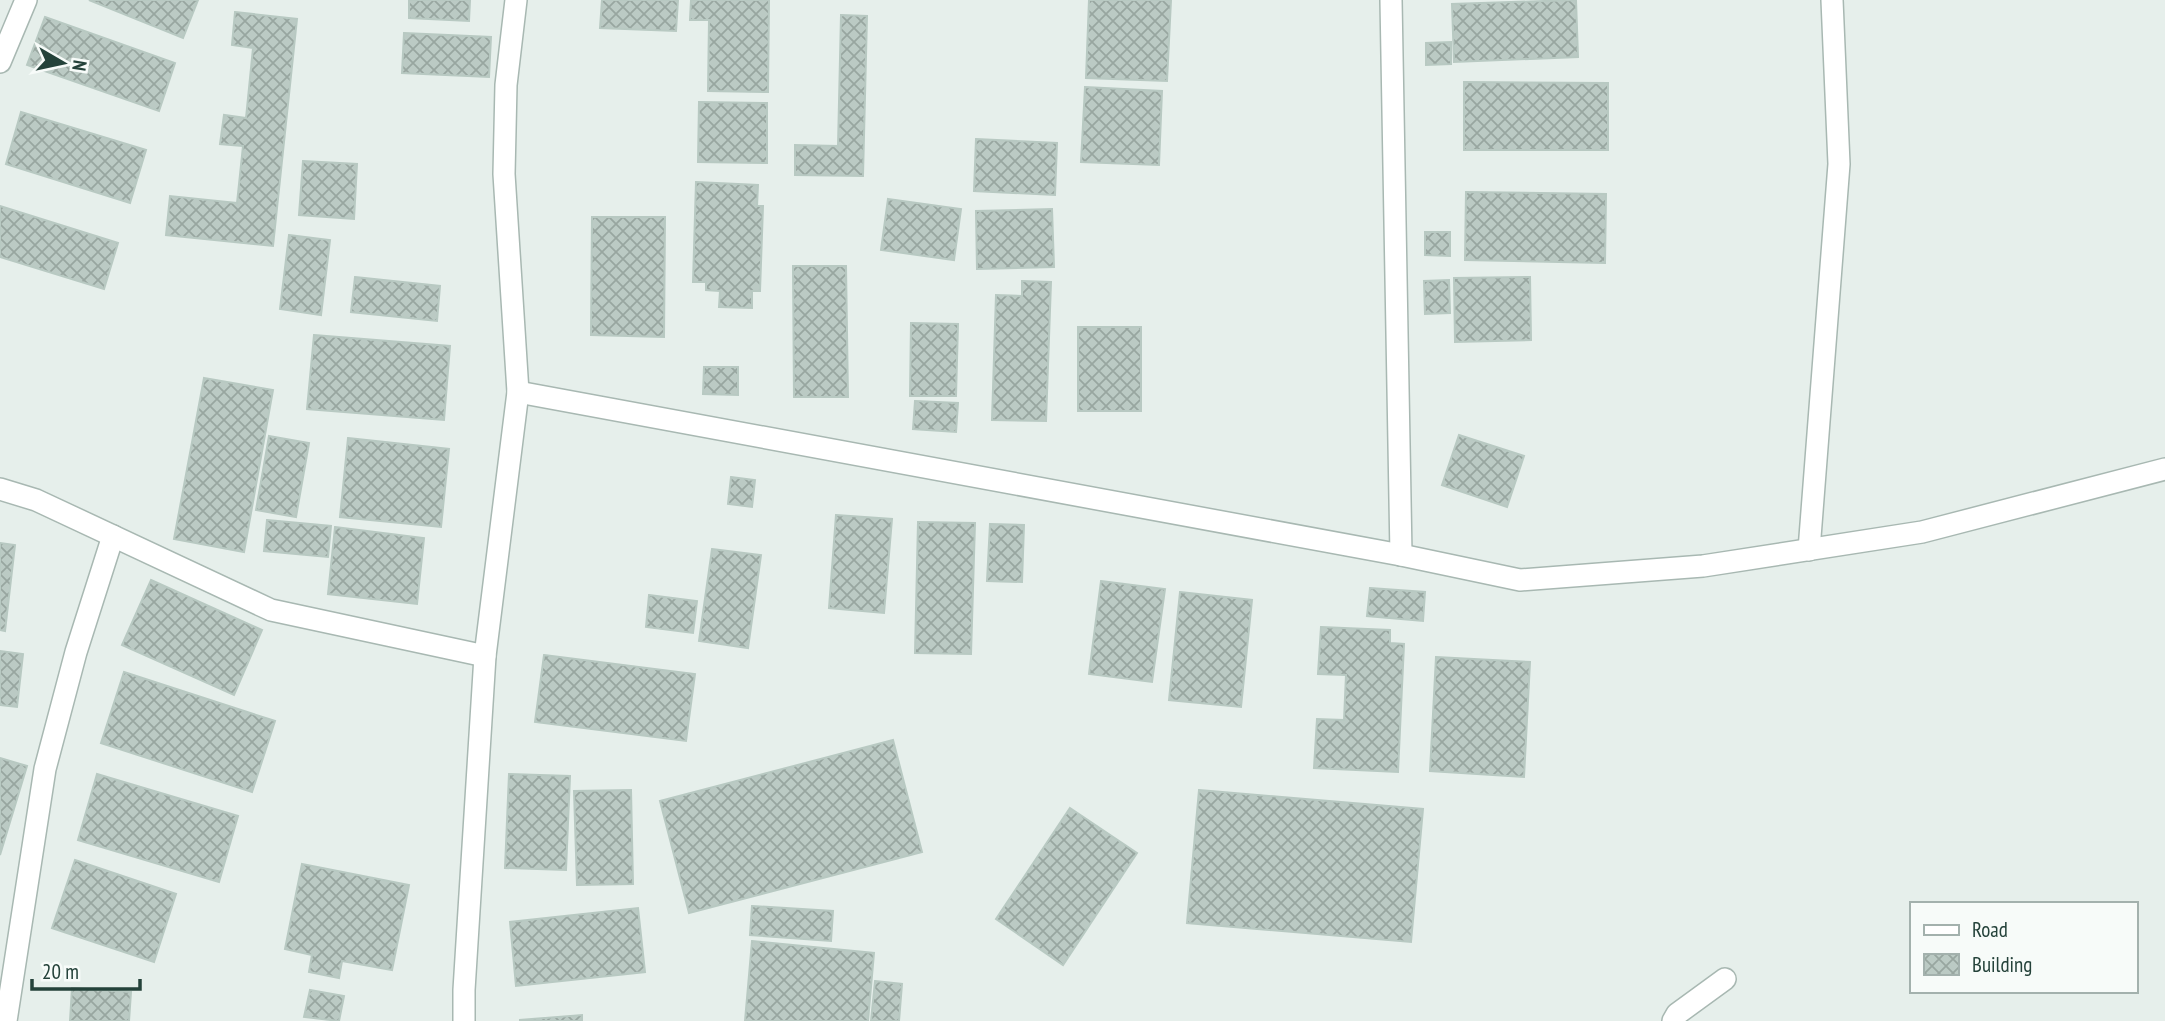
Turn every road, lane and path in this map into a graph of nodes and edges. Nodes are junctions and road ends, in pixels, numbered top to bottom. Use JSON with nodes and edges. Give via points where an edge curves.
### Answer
{"nodes":[{"id":1,"x":26,"y":0,"type":"edge"},
{"id":2,"x":516,"y":0,"type":"edge"},
{"id":3,"x":1391,"y":0,"type":"edge"},
{"id":4,"x":1832,"y":0,"type":"edge"},
{"id":5,"x":0,"y":61,"type":"edge"},
{"id":6,"x":518,"y":392,"type":"junction"},
{"id":7,"x":2165,"y":469,"type":"edge"},
{"id":8,"x":0,"y":489,"type":"edge"},
{"id":9,"x":113,"y":536,"type":"junction"},
{"id":10,"x":1809,"y":550,"type":"junction"},
{"id":11,"x":1401,"y":555,"type":"junction"},
{"id":12,"x":485,"y":656,"type":"junction"},
{"id":13,"x":1725,"y":979,"type":"dead end"},
{"id":14,"x":6,"y":1021,"type":"edge"},
{"id":15,"x":464,"y":1021,"type":"edge"},
{"id":16,"x":1673,"y":1021,"type":"edge"}],
"edges":[{"from":1,"to":5,"type":"street"},
{"from":2,"to":6,"type":"street","via":[[506,85],[505,174]]},
{"from":3,"to":11,"type":"street"},
{"from":4,"to":10,"type":"street","via":[[1839,164]]},
{"from":6,"to":11,"type":"street"},
{"from":6,"to":12,"type":"street"},
{"from":7,"to":10,"type":"street","via":[[1922,532]]},
{"from":8,"to":9,"type":"street","via":[[36,500]]},
{"from":9,"to":12,"type":"street","via":[[271,610]]},
{"from":9,"to":14,"type":"street","via":[[45,769]]},
{"from":10,"to":11,"type":"street","via":[[1703,566],[1520,580]]},
{"from":12,"to":15,"type":"street"},
{"from":13,"to":16,"type":"street"}]}
